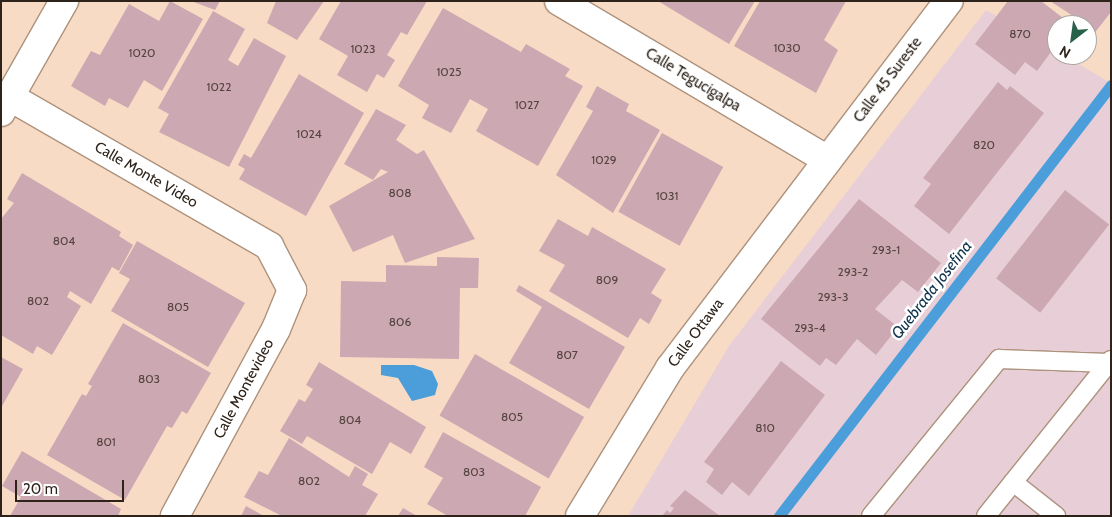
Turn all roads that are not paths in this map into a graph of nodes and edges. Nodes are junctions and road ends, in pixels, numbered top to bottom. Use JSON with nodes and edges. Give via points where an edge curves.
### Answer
{"nodes":[{"id":1,"x":64,"y":1,"type":"edge"},
{"id":2,"x":559,"y":1,"type":"edge"},
{"id":3,"x":949,"y":1,"type":"edge"},
{"id":4,"x":589,"y":8,"type":"edge"},
{"id":5,"x":6,"y":104,"type":"edge"},
{"id":6,"x":828,"y":160,"type":"junction"},
{"id":7,"x":276,"y":259,"type":"joint"},
{"id":8,"x":1110,"y":362,"type":"edge"},
{"id":9,"x":1014,"y":482,"type":"junction"},
{"id":10,"x":175,"y":516,"type":"edge"},
{"id":11,"x":580,"y":516,"type":"edge"},
{"id":12,"x":871,"y":516,"type":"edge"},
{"id":13,"x":986,"y":516,"type":"edge"},
{"id":14,"x":1056,"y":516,"type":"edge"}],
"edges":[{"from":1,"to":5,"type":"street"},
{"from":2,"to":4,"type":"street","name":"Calle Tegucigalpa"},
{"from":3,"to":6,"type":"street","name":"Calle 45 Sureste"},
{"from":4,"to":6,"type":"street","name":"Calle Tegucigalpa"},
{"from":5,"to":7,"type":"street","name":"Calle Monte Video","via":[[269,246]]},
{"from":6,"to":11,"type":"street","name":"Calle Ottawa","via":[[670,368]]},
{"from":7,"to":10,"type":"street","name":"Calle Montevideo","via":[[292,290],[276,329]]},
{"from":8,"to":9,"type":"lane"},
{"from":8,"to":12,"type":"lane","via":[[999,359]]},
{"from":9,"to":13,"type":"lane"},
{"from":9,"to":14,"type":"lane"}]}
